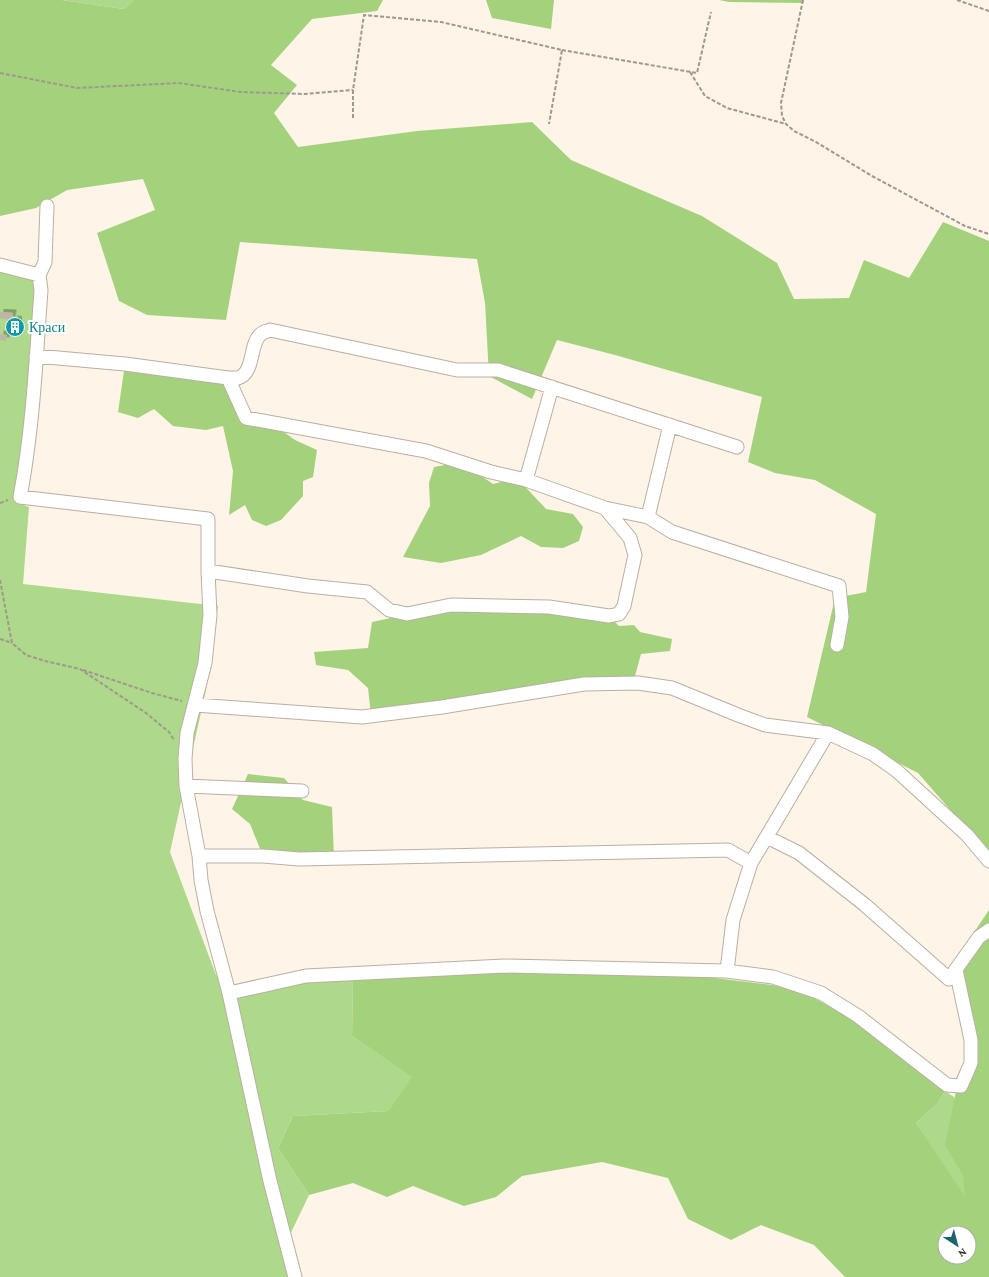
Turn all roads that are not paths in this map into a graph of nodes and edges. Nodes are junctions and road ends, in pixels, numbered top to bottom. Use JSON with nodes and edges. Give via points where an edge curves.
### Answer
{"nodes":[{"id":1,"x":47,"y":206,"type":"dead end"},
{"id":2,"x":0,"y":265,"type":"edge"},
{"id":3,"x":39,"y":275,"type":"junction"},
{"id":4,"x":36,"y":356,"type":"junction"},
{"id":5,"x":228,"y":378,"type":"junction"},
{"id":6,"x":552,"y":387,"type":"junction"},
{"id":7,"x":670,"y":425,"type":"junction"},
{"id":8,"x":738,"y":447,"type":"dead end"},
{"id":9,"x":526,"y":480,"type":"junction"},
{"id":10,"x":605,"y":508,"type":"junction"},
{"id":11,"x":648,"y":517,"type":"junction"},
{"id":12,"x":208,"y":571,"type":"junction"},
{"id":13,"x":837,"y":645,"type":"dead end"},
{"id":14,"x":195,"y":705,"type":"junction"},
{"id":15,"x":828,"y":733,"type":"junction"},
{"id":16,"x":186,"y":786,"type":"junction"},
{"id":17,"x":302,"y":791,"type":"dead end"},
{"id":18,"x":766,"y":837,"type":"junction"},
{"id":19,"x":199,"y":856,"type":"junction"},
{"id":20,"x":989,"y":861,"type":"edge"},
{"id":21,"x":751,"y":863,"type":"junction"},
{"id":22,"x":989,"y":930,"type":"edge"},
{"id":23,"x":956,"y":970,"type":"junction"},
{"id":24,"x":727,"y":971,"type":"junction"},
{"id":25,"x":229,"y":993,"type":"junction"},
{"id":26,"x":295,"y":1277,"type":"edge"}],
"edges":[{"from":1,"to":3,"type":"street","via":[[45,262]]},
{"from":2,"to":3,"type":"street"},
{"from":3,"to":4,"type":"street","via":[[41,290]]},
{"from":4,"to":5,"type":"street","via":[[125,364]]},
{"from":4,"to":12,"type":"street","via":[[26,465],[20,497],[208,519]]},
{"from":5,"to":6,"type":"street","via":[[239,378],[245,373],[256,342],[261,334],[270,330],[457,370],[498,370]]},
{"from":5,"to":9,"type":"street","via":[[246,418],[426,451],[491,472]]},
{"from":6,"to":7,"type":"street"},
{"from":6,"to":9,"type":"street"},
{"from":7,"to":8,"type":"street"},
{"from":7,"to":11,"type":"street"},
{"from":9,"to":10,"type":"street"},
{"from":10,"to":11,"type":"street"},
{"from":10,"to":12,"type":"street","via":[[630,538],[635,554],[624,606],[619,614],[609,616],[549,607],[452,605],[407,614],[389,610],[367,592]]},
{"from":11,"to":13,"type":"street","via":[[672,532],[839,586],[842,617]]},
{"from":12,"to":14,"type":"street","via":[[210,615],[205,663]]},
{"from":14,"to":15,"type":"street","via":[[362,717],[584,684],[638,683],[672,688],[765,724]]},
{"from":14,"to":16,"type":"street","via":[[187,733]]},
{"from":15,"to":18,"type":"street"},
{"from":15,"to":20,"type":"street","via":[[873,754],[897,771],[967,835]]},
{"from":16,"to":17,"type":"street"},
{"from":16,"to":19,"type":"street"},
{"from":18,"to":21,"type":"street"},
{"from":18,"to":23,"type":"street","via":[[799,853],[865,904],[950,979]]},
{"from":19,"to":21,"type":"street","via":[[299,859],[728,850]]},
{"from":19,"to":25,"type":"street","via":[[207,911]]},
{"from":21,"to":24,"type":"street","via":[[733,920]]},
{"from":22,"to":23,"type":"street","via":[[979,937]]},
{"from":23,"to":24,"type":"street","via":[[971,1040],[971,1063],[961,1086],[946,1085],[858,1016],[821,993],[773,978]]},
{"from":24,"to":25,"type":"street","via":[[504,966],[306,976]]},
{"from":25,"to":26,"type":"street","via":[[270,1181]]}]}
